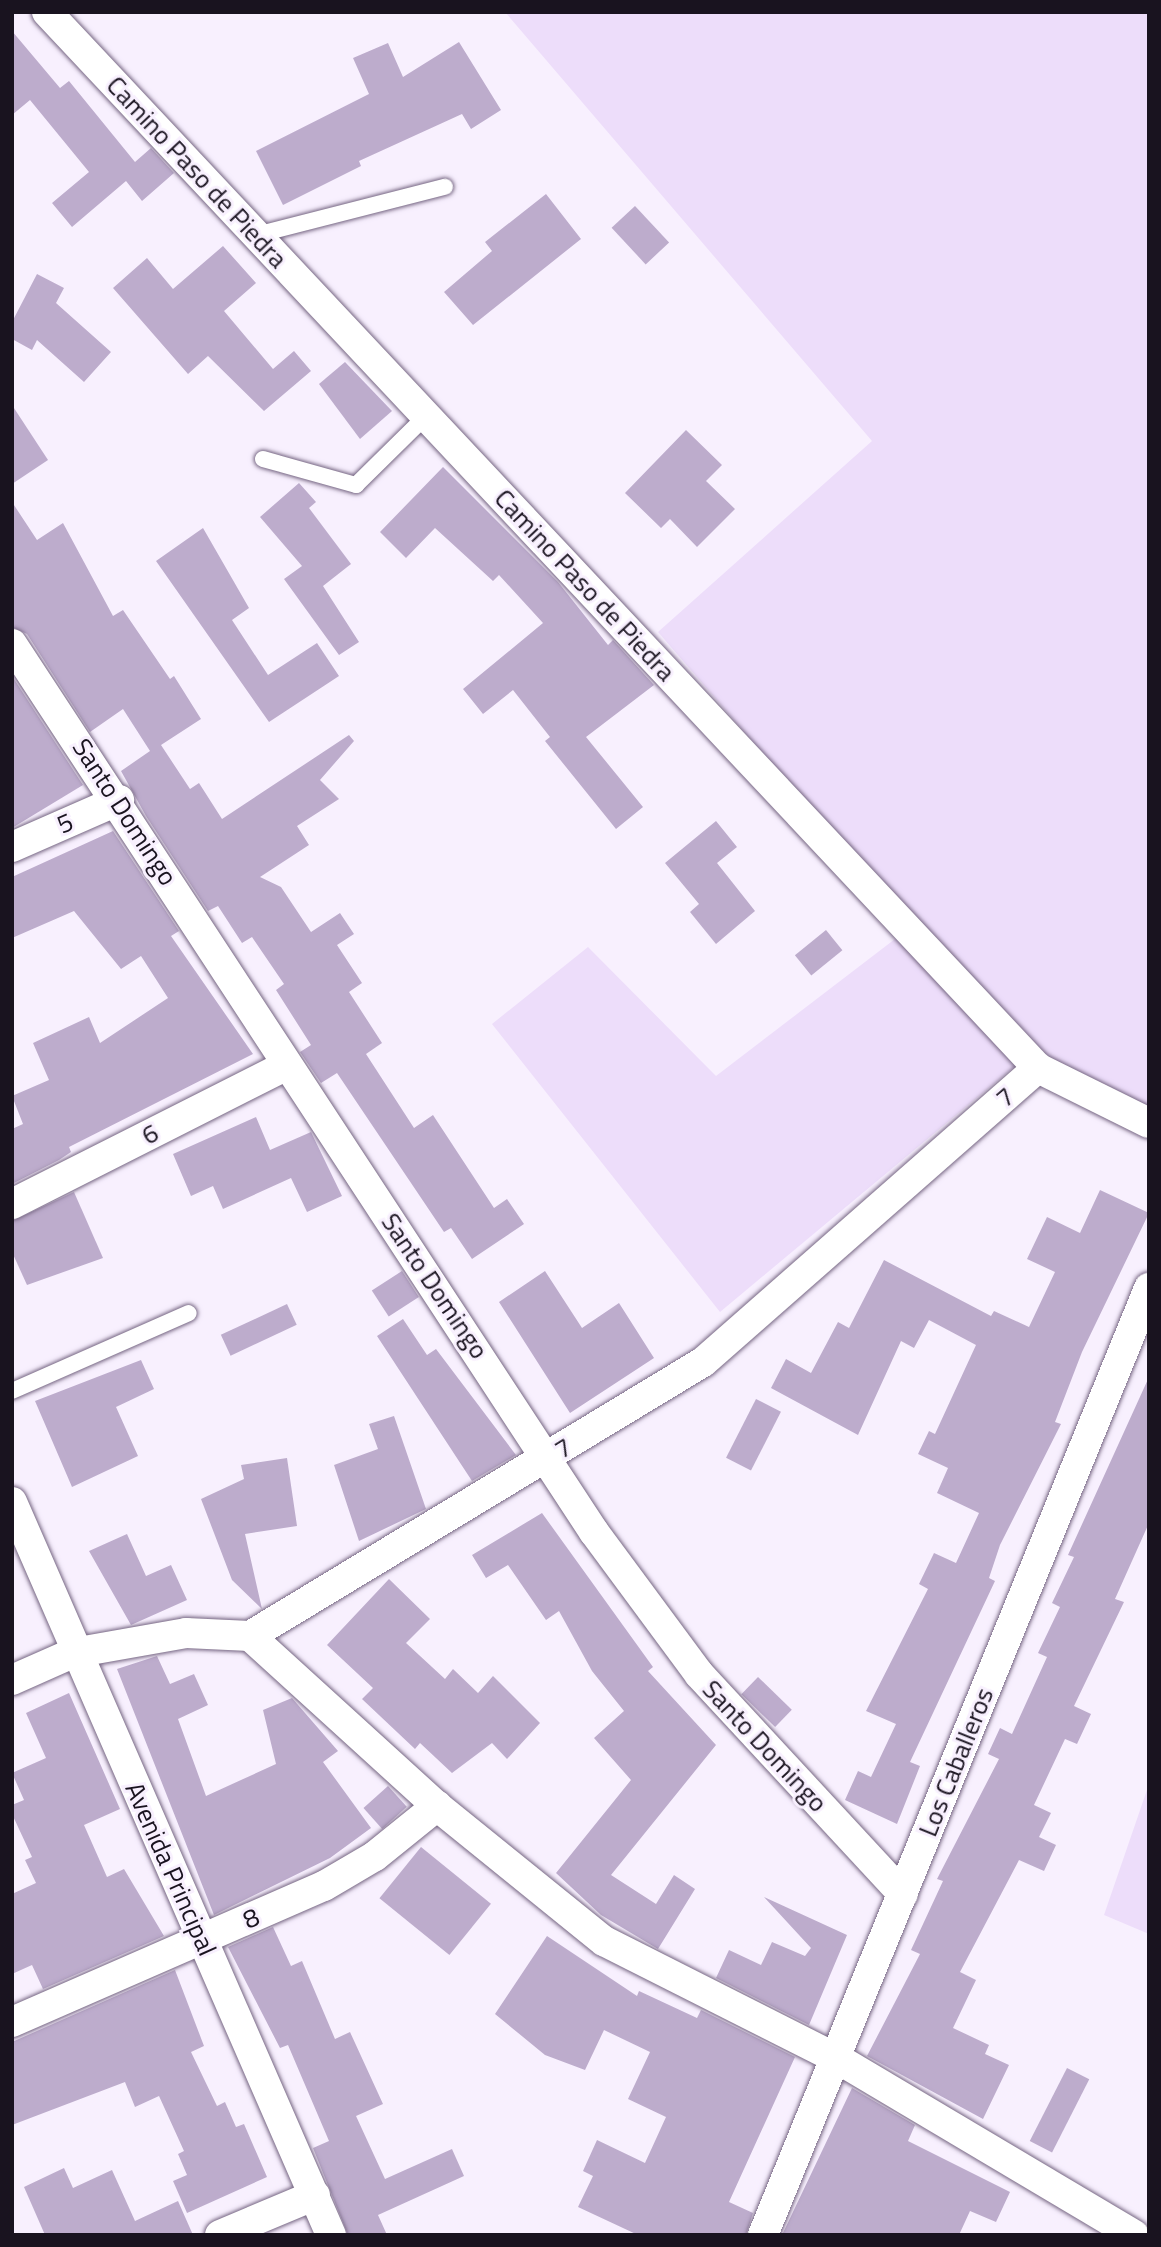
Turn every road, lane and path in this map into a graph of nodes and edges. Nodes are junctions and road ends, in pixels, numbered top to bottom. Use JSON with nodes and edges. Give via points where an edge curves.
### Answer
{"nodes":[{"id":1,"x":47,"y":12,"type":"edge"},
{"id":2,"x":445,"y":187,"type":"dead end"},
{"id":3,"x":256,"y":235,"type":"junction"},
{"id":4,"x":426,"y":416,"type":"junction"},
{"id":5,"x":263,"y":459,"type":"dead end"},
{"id":6,"x":12,"y":644,"type":"edge"},
{"id":7,"x":119,"y":800,"type":"junction"},
{"id":8,"x":12,"y":847,"type":"edge"},
{"id":9,"x":287,"y":1065,"type":"junction"},
{"id":10,"x":1038,"y":1068,"type":"junction"},
{"id":11,"x":1149,"y":1123,"type":"edge"},
{"id":12,"x":12,"y":1204,"type":"edge"},
{"id":13,"x":1149,"y":1289,"type":"edge"},
{"id":14,"x":189,"y":1313,"type":"dead end"},
{"id":15,"x":12,"y":1391,"type":"edge"},
{"id":16,"x":548,"y":1457,"type":"junction"},
{"id":17,"x":12,"y":1502,"type":"edge"},
{"id":18,"x":250,"y":1636,"type":"junction"},
{"id":19,"x":73,"y":1653,"type":"junction"},
{"id":20,"x":12,"y":1680,"type":"edge"},
{"id":21,"x":437,"y":1806,"type":"junction"},
{"id":22,"x":903,"y":1894,"type":"junction"},
{"id":23,"x":202,"y":1939,"type":"junction"},
{"id":24,"x":12,"y":2022,"type":"edge"},
{"id":25,"x":838,"y":2059,"type":"junction"},
{"id":26,"x":315,"y":2195,"type":"junction"},
{"id":27,"x":220,"y":2235,"type":"edge"},
{"id":28,"x":331,"y":2235,"type":"edge"},
{"id":29,"x":763,"y":2235,"type":"edge"},
{"id":30,"x":1134,"y":2235,"type":"edge"}],
"edges":[{"from":1,"to":3,"type":"street","name":"Camino Paso de Piedra"},
{"from":2,"to":3,"type":"lane"},
{"from":3,"to":4,"type":"street","name":"Camino Paso de Piedra"},
{"from":4,"to":5,"type":"lane","via":[[356,485]]},
{"from":4,"to":10,"type":"street","name":"Camino Paso de Piedra"},
{"from":6,"to":7,"type":"street","name":"Santo Domingo"},
{"from":7,"to":8,"type":"street","name":"5"},
{"from":7,"to":9,"type":"street","name":"Santo Domingo"},
{"from":9,"to":12,"type":"street","name":"6"},
{"from":9,"to":16,"type":"street","name":"Santo Domingo"},
{"from":10,"to":11,"type":"street","name":"Camino Paso de Piedra"},
{"from":10,"to":16,"type":"street","name":"7","via":[[703,1362]]},
{"from":13,"to":22,"type":"street","name":"Los Caballeros"},
{"from":14,"to":15,"type":"lane"},
{"from":16,"to":18,"type":"street","name":"7"},
{"from":16,"to":22,"type":"street","name":"Santo Domingo","via":[[594,1532],[699,1674]]},
{"from":17,"to":19,"type":"street","name":"Avenida Principal"},
{"from":18,"to":19,"type":"street","via":[[186,1633]]},
{"from":18,"to":21,"type":"street"},
{"from":19,"to":20,"type":"street"},
{"from":19,"to":23,"type":"street","name":"Avenida Principal"},
{"from":21,"to":23,"type":"street","name":"8","via":[[375,1856],[324,1885]]},
{"from":21,"to":25,"type":"street","via":[[604,1941]]},
{"from":22,"to":25,"type":"street","name":"Los Caballeros"},
{"from":23,"to":24,"type":"street","name":"8"},
{"from":23,"to":26,"type":"street","name":"Avenida Principal"},
{"from":25,"to":29,"type":"street","name":"Los Caballeros"},
{"from":25,"to":30,"type":"street"},
{"from":26,"to":27,"type":"street"},
{"from":26,"to":28,"type":"street","name":"Avenida Principal"}]}
